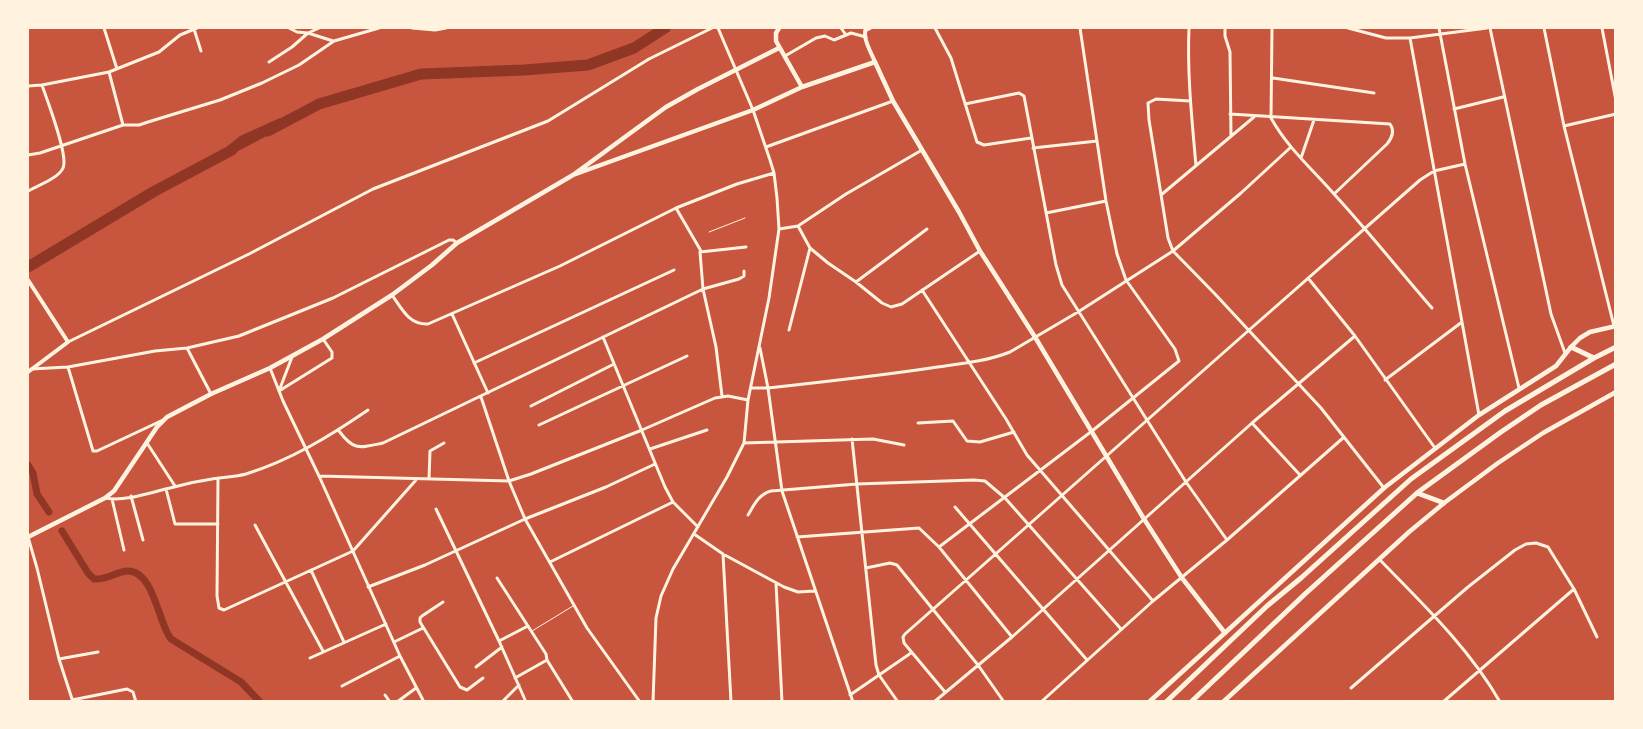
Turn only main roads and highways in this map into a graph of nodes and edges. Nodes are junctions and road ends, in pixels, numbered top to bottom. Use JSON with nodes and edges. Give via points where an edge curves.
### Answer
{"nodes":[{"id":1,"x":779,"y":28,"type":"edge"},
{"id":2,"x":779,"y":48,"type":"junction"},
{"id":3,"x":802,"y":87,"type":"junction"},
{"id":4,"x":573,"y":175,"type":"junction"},
{"id":5,"x":1615,"y":326,"type":"edge"},
{"id":6,"x":1571,"y":347,"type":"junction"},
{"id":7,"x":1616,"y":347,"type":"edge"},
{"id":8,"x":1594,"y":358,"type":"junction"},
{"id":9,"x":1616,"y":364,"type":"edge"},
{"id":10,"x":1616,"y":392,"type":"edge"},
{"id":11,"x":1417,"y":493,"type":"junction"},
{"id":12,"x":1444,"y":503,"type":"junction"},
{"id":13,"x":28,"y":537,"type":"edge"},
{"id":14,"x":1225,"y":633,"type":"junction"},
{"id":15,"x":1150,"y":702,"type":"edge"},
{"id":16,"x":1166,"y":702,"type":"edge"},
{"id":17,"x":1191,"y":702,"type":"edge"},
{"id":18,"x":1223,"y":702,"type":"edge"}],
"edges":[{"from":1,"to":2,"type":"main road","via":[[776,41]]},
{"from":2,"to":3,"type":"main road"},
{"from":2,"to":4,"type":"main road","via":[[666,108]]},
{"from":3,"to":4,"type":"main road","via":[[753,110]]},
{"from":3,"to":14,"type":"main road","via":[[875,62],[893,101],[980,251],[1144,519],[1182,578]]},
{"from":4,"to":13,"type":"main road","via":[[457,243],[392,295],[323,340],[163,420],[121,483],[106,498]]},
{"from":5,"to":6,"type":"main road","via":[[1590,332]]},
{"from":6,"to":8,"type":"highway"},
{"from":6,"to":14,"type":"main road","via":[[1556,366],[1479,415],[1384,488]]},
{"from":7,"to":8,"type":"highway"},
{"from":8,"to":16,"type":"highway","via":[[1505,411],[1411,479],[1267,606]]},
{"from":9,"to":11,"type":"highway","via":[[1501,432]]},
{"from":10,"to":12,"type":"main road","via":[[1543,433]]},
{"from":11,"to":12,"type":"highway"},
{"from":11,"to":17,"type":"highway","via":[[1304,594]]},
{"from":12,"to":18,"type":"main road"},
{"from":14,"to":15,"type":"main road"}]}
